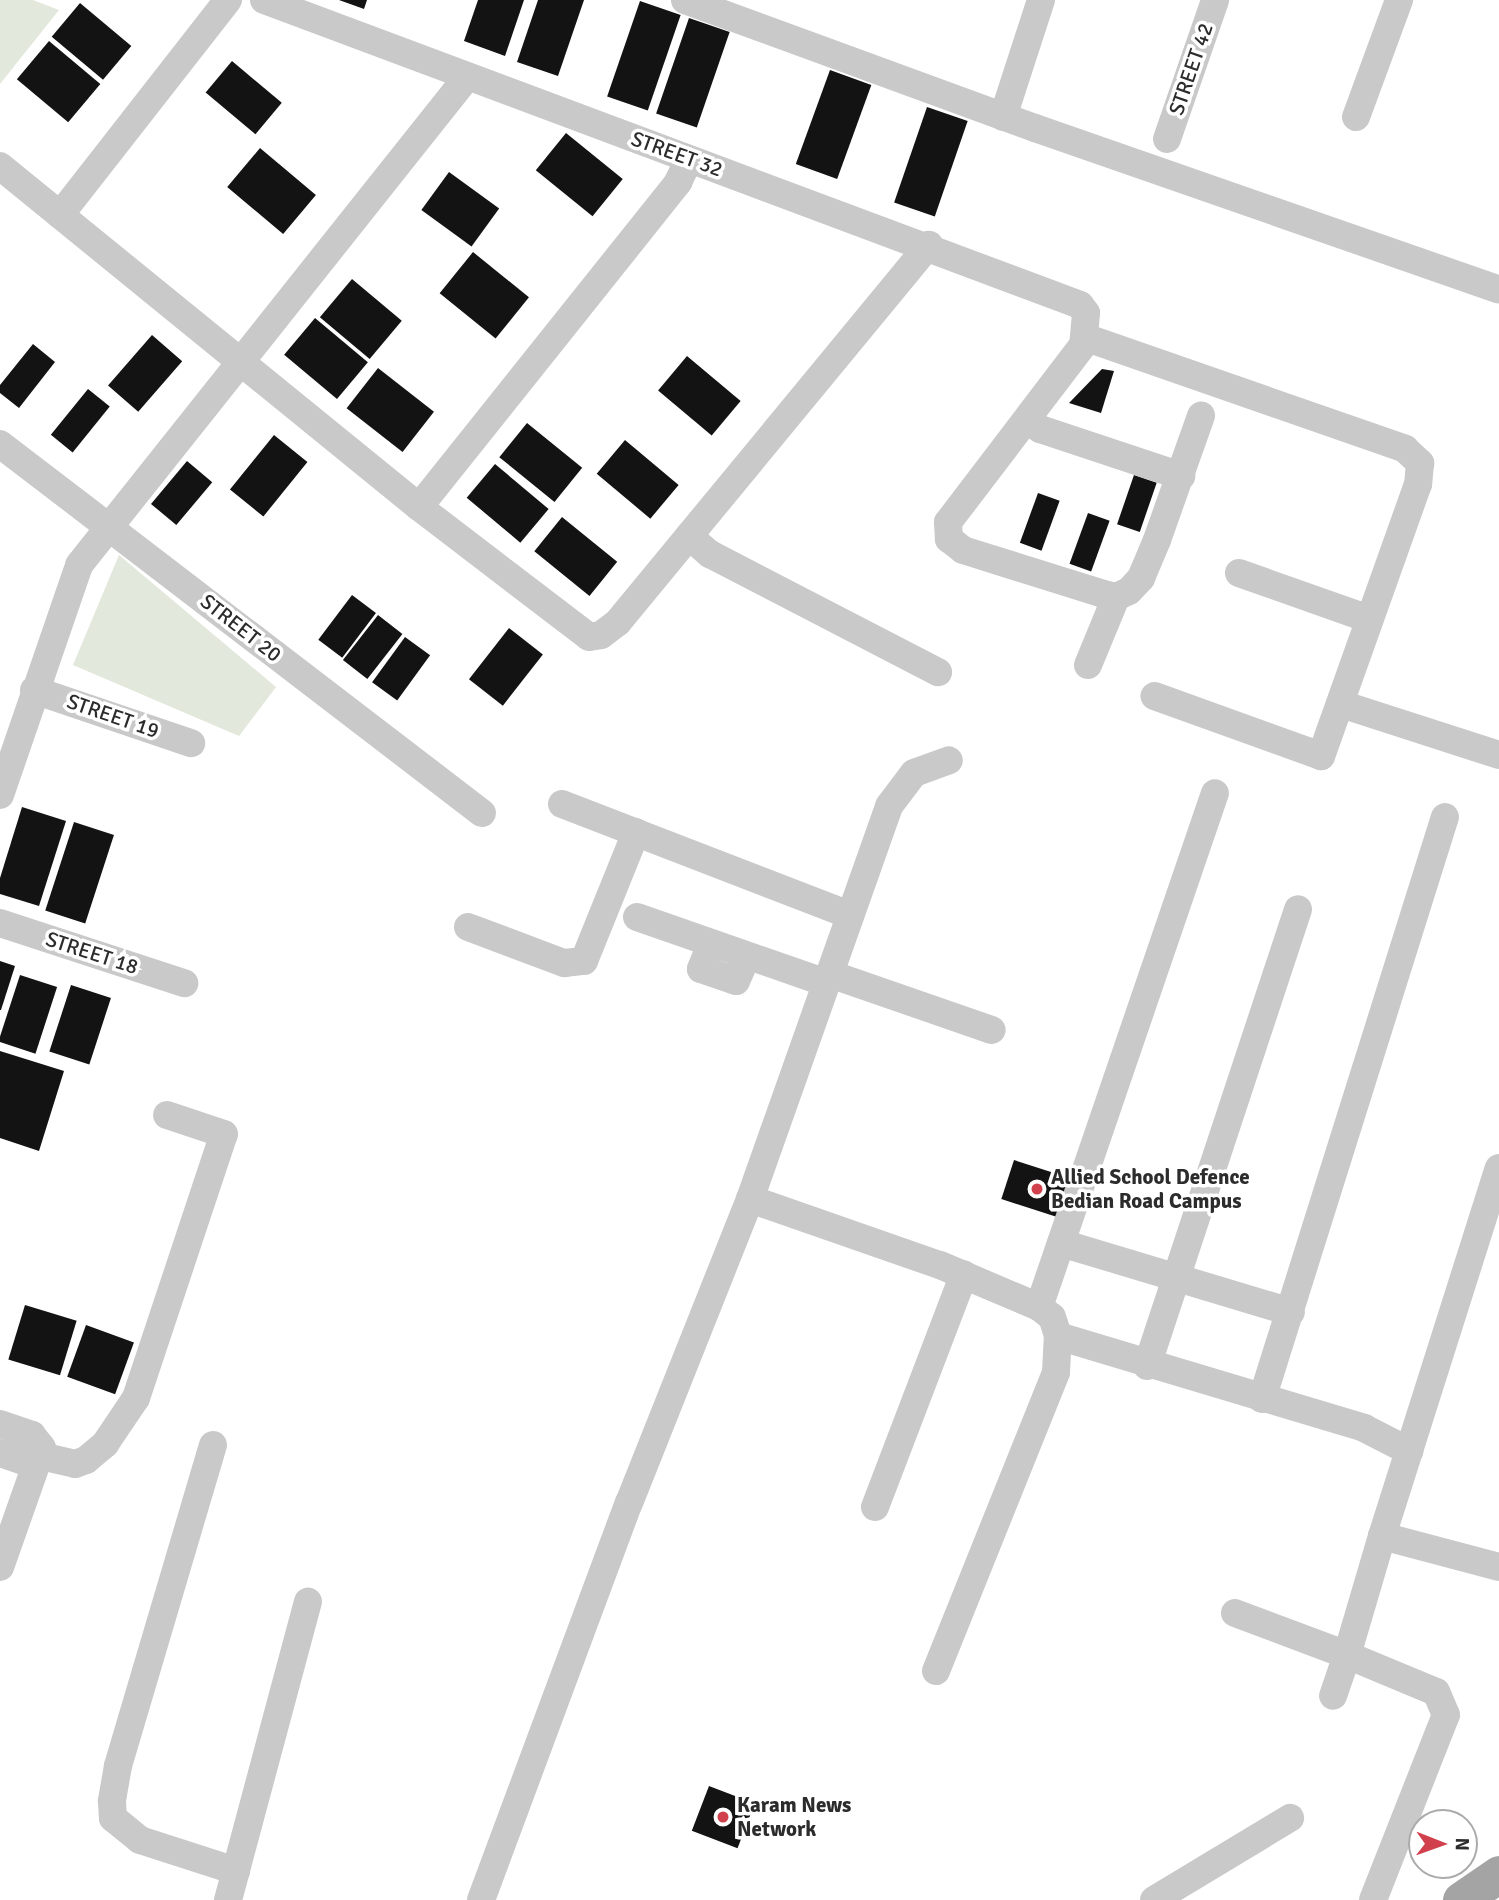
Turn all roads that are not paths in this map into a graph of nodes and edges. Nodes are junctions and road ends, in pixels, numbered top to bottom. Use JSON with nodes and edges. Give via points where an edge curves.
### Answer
{"nodes":[{"id":1,"x":228,"y":0,"type":"edge"},
{"id":2,"x":264,"y":0,"type":"edge"},
{"id":3,"x":685,"y":0,"type":"edge"},
{"id":4,"x":1041,"y":0,"type":"edge"},
{"id":5,"x":1215,"y":0,"type":"edge"},
{"id":6,"x":1399,"y":0,"type":"edge"},
{"id":7,"x":467,"y":77,"type":"junction"},
{"id":8,"x":1003,"y":117,"type":"junction"},
{"id":9,"x":1356,"y":117,"type":"dead end"},
{"id":10,"x":1167,"y":139,"type":"dead end"},
{"id":11,"x":689,"y":159,"type":"junction"},
{"id":12,"x":0,"y":166,"type":"edge"},
{"id":13,"x":60,"y":215,"type":"junction"},
{"id":14,"x":929,"y":245,"type":"junction"},
{"id":15,"x":1499,"y":290,"type":"edge"},
{"id":16,"x":1086,"y":326,"type":"junction"},
{"id":17,"x":237,"y":360,"type":"junction"},
{"id":18,"x":1201,"y":416,"type":"dead end"},
{"id":19,"x":1029,"y":421,"type":"junction"},
{"id":20,"x":0,"y":444,"type":"edge"},
{"id":21,"x":1181,"y":475,"type":"junction"},
{"id":22,"x":419,"y":507,"type":"junction"},
{"id":23,"x":107,"y":524,"type":"junction"},
{"id":24,"x":689,"y":536,"type":"junction"},
{"id":25,"x":1239,"y":573,"type":"dead end"},
{"id":26,"x":1116,"y":597,"type":"junction"},
{"id":27,"x":1366,"y":618,"type":"junction"},
{"id":28,"x":1088,"y":665,"type":"dead end"},
{"id":29,"x":938,"y":672,"type":"dead end"},
{"id":30,"x":34,"y":690,"type":"junction"},
{"id":31,"x":1154,"y":696,"type":"dead end"},
{"id":32,"x":1340,"y":704,"type":"junction"},
{"id":33,"x":191,"y":743,"type":"dead end"},
{"id":34,"x":1499,"y":755,"type":"edge"},
{"id":35,"x":949,"y":760,"type":"dead end"},
{"id":36,"x":1215,"y":793,"type":"dead end"},
{"id":37,"x":0,"y":795,"type":"edge"},
{"id":38,"x":562,"y":804,"type":"dead end"},
{"id":39,"x":482,"y":813,"type":"dead end"},
{"id":40,"x":1445,"y":817,"type":"dead end"},
{"id":41,"x":636,"y":832,"type":"junction"},
{"id":42,"x":1298,"y":909,"type":"dead end"},
{"id":43,"x":850,"y":915,"type":"junction"},
{"id":44,"x":637,"y":917,"type":"dead end"},
{"id":45,"x":0,"y":923,"type":"edge"},
{"id":46,"x":468,"y":927,"type":"dead end"},
{"id":47,"x":828,"y":979,"type":"junction"},
{"id":48,"x":184,"y":983,"type":"dead end"},
{"id":49,"x":992,"y":1030,"type":"dead end"},
{"id":50,"x":167,"y":1115,"type":"dead end"},
{"id":51,"x":1499,"y":1168,"type":"edge"},
{"id":52,"x":750,"y":1199,"type":"junction"},
{"id":53,"x":1061,"y":1243,"type":"junction"},
{"id":54,"x":964,"y":1274,"type":"junction"},
{"id":55,"x":1176,"y":1278,"type":"junction"},
{"id":56,"x":1039,"y":1307,"type":"junction"},
{"id":57,"x":1291,"y":1312,"type":"junction"},
{"id":58,"x":1058,"y":1336,"type":"junction"},
{"id":59,"x":1147,"y":1366,"type":"junction"},
{"id":60,"x":1262,"y":1399,"type":"junction"},
{"id":61,"x":0,"y":1424,"type":"edge"},
{"id":62,"x":213,"y":1446,"type":"dead end"},
{"id":63,"x":1409,"y":1451,"type":"junction"},
{"id":64,"x":0,"y":1453,"type":"edge"},
{"id":65,"x":41,"y":1456,"type":"junction"},
{"id":66,"x":875,"y":1507,"type":"dead end"},
{"id":67,"x":1381,"y":1536,"type":"junction"},
{"id":68,"x":0,"y":1567,"type":"edge"},
{"id":69,"x":1499,"y":1567,"type":"edge"},
{"id":70,"x":308,"y":1602,"type":"dead end"},
{"id":71,"x":1235,"y":1613,"type":"dead end"},
{"id":72,"x":1347,"y":1655,"type":"junction"},
{"id":73,"x":936,"y":1671,"type":"dead end"},
{"id":74,"x":1333,"y":1696,"type":"dead end"},
{"id":75,"x":1290,"y":1818,"type":"dead end"},
{"id":76,"x":236,"y":1871,"type":"junction"},
{"id":77,"x":1499,"y":1874,"type":"edge"},
{"id":78,"x":228,"y":1900,"type":"edge"},
{"id":79,"x":481,"y":1900,"type":"edge"},
{"id":80,"x":1154,"y":1900,"type":"edge"},
{"id":81,"x":1373,"y":1900,"type":"edge"},
{"id":82,"x":1461,"y":1900,"type":"edge"}],
"edges":[{"from":1,"to":13,"type":"street"},
{"from":2,"to":7,"type":"street","name":"STREET 32"},
{"from":3,"to":8,"type":"street"},
{"from":4,"to":8,"type":"street"},
{"from":5,"to":10,"type":"street","name":"STREET 42"},
{"from":6,"to":9,"type":"street"},
{"from":7,"to":11,"type":"street","name":"STREET 32"},
{"from":7,"to":17,"type":"street"},
{"from":8,"to":15,"type":"street"},
{"from":11,"to":14,"type":"street","name":"STREET 32"},
{"from":11,"to":22,"type":"street","via":[[678,182]]},
{"from":12,"to":13,"type":"street"},
{"from":13,"to":17,"type":"street"},
{"from":14,"to":16,"type":"street","name":"STREET 32","via":[[1080,305]]},
{"from":14,"to":24,"type":"street"},
{"from":16,"to":19,"type":"street"},
{"from":16,"to":27,"type":"street","name":"STREET 32","via":[[1415,456],[1420,463],[1418,484]]},
{"from":17,"to":22,"type":"street"},
{"from":17,"to":23,"type":"street"},
{"from":18,"to":21,"type":"street"},
{"from":19,"to":21,"type":"street","via":[[1040,429]]},
{"from":19,"to":26,"type":"street","via":[[952,516],[949,539],[963,550]]},
{"from":20,"to":23,"type":"street","name":"STREET 20"},
{"from":21,"to":26,"type":"street","via":[[1141,578]]},
{"from":22,"to":24,"type":"street","via":[[589,636],[610,630]]},
{"from":23,"to":30,"type":"street","via":[[79,565]]},
{"from":23,"to":39,"type":"street","name":"STREET 20"},
{"from":24,"to":29,"type":"street","via":[[710,554]]},
{"from":25,"to":27,"type":"street"},
{"from":26,"to":28,"type":"street"},
{"from":27,"to":32,"type":"street"},
{"from":30,"to":33,"type":"street","name":"STREET 19"},
{"from":30,"to":37,"type":"street"},
{"from":31,"to":32,"type":"street","via":[[1321,756]]},
{"from":32,"to":34,"type":"street"},
{"from":35,"to":43,"type":"street","via":[[914,773],[889,806]]},
{"from":36,"to":53,"type":"street"},
{"from":38,"to":41,"type":"street"},
{"from":40,"to":57,"type":"street"},
{"from":41,"to":43,"type":"street"},
{"from":41,"to":46,"type":"street","via":[[584,961],[564,963]]},
{"from":42,"to":55,"type":"street"},
{"from":43,"to":47,"type":"street"},
{"from":44,"to":47,"type":"street","via":[[711,944],[701,969],[736,981],[747,956]]},
{"from":45,"to":48,"type":"street","name":"STREET 18"},
{"from":47,"to":49,"type":"street"},
{"from":47,"to":52,"type":"street"},
{"from":50,"to":65,"type":"street","via":[[224,1134],[136,1398],[105,1444],[86,1460],[71,1464]]},
{"from":51,"to":63,"type":"street"},
{"from":52,"to":54,"type":"street"},
{"from":52,"to":79,"type":"street","via":[[629,1503]]},
{"from":53,"to":55,"type":"street"},
{"from":53,"to":56,"type":"street"},
{"from":54,"to":56,"type":"street"},
{"from":54,"to":66,"type":"street"},
{"from":55,"to":57,"type":"street"},
{"from":55,"to":59,"type":"street"},
{"from":56,"to":58,"type":"street","via":[[1052,1317]]},
{"from":57,"to":60,"type":"street"},
{"from":58,"to":59,"type":"street"},
{"from":58,"to":73,"type":"street","via":[[1056,1372]]},
{"from":59,"to":60,"type":"street"},
{"from":60,"to":63,"type":"street","via":[[1364,1428]]},
{"from":61,"to":65,"type":"street","via":[[36,1438]]},
{"from":62,"to":76,"type":"street","via":[[118,1766],[112,1801],[113,1818],[140,1840]]},
{"from":63,"to":67,"type":"street"},
{"from":64,"to":65,"type":"street","via":[[29,1463]]},
{"from":65,"to":68,"type":"street"},
{"from":67,"to":69,"type":"street"},
{"from":67,"to":72,"type":"street"},
{"from":70,"to":76,"type":"street"},
{"from":71,"to":72,"type":"street"},
{"from":72,"to":74,"type":"street"},
{"from":72,"to":81,"type":"street","via":[[1430,1688],[1443,1702],[1446,1715]]},
{"from":75,"to":80,"type":"street"},
{"from":76,"to":78,"type":"street"},
{"from":77,"to":82,"type":"main road"}]}
